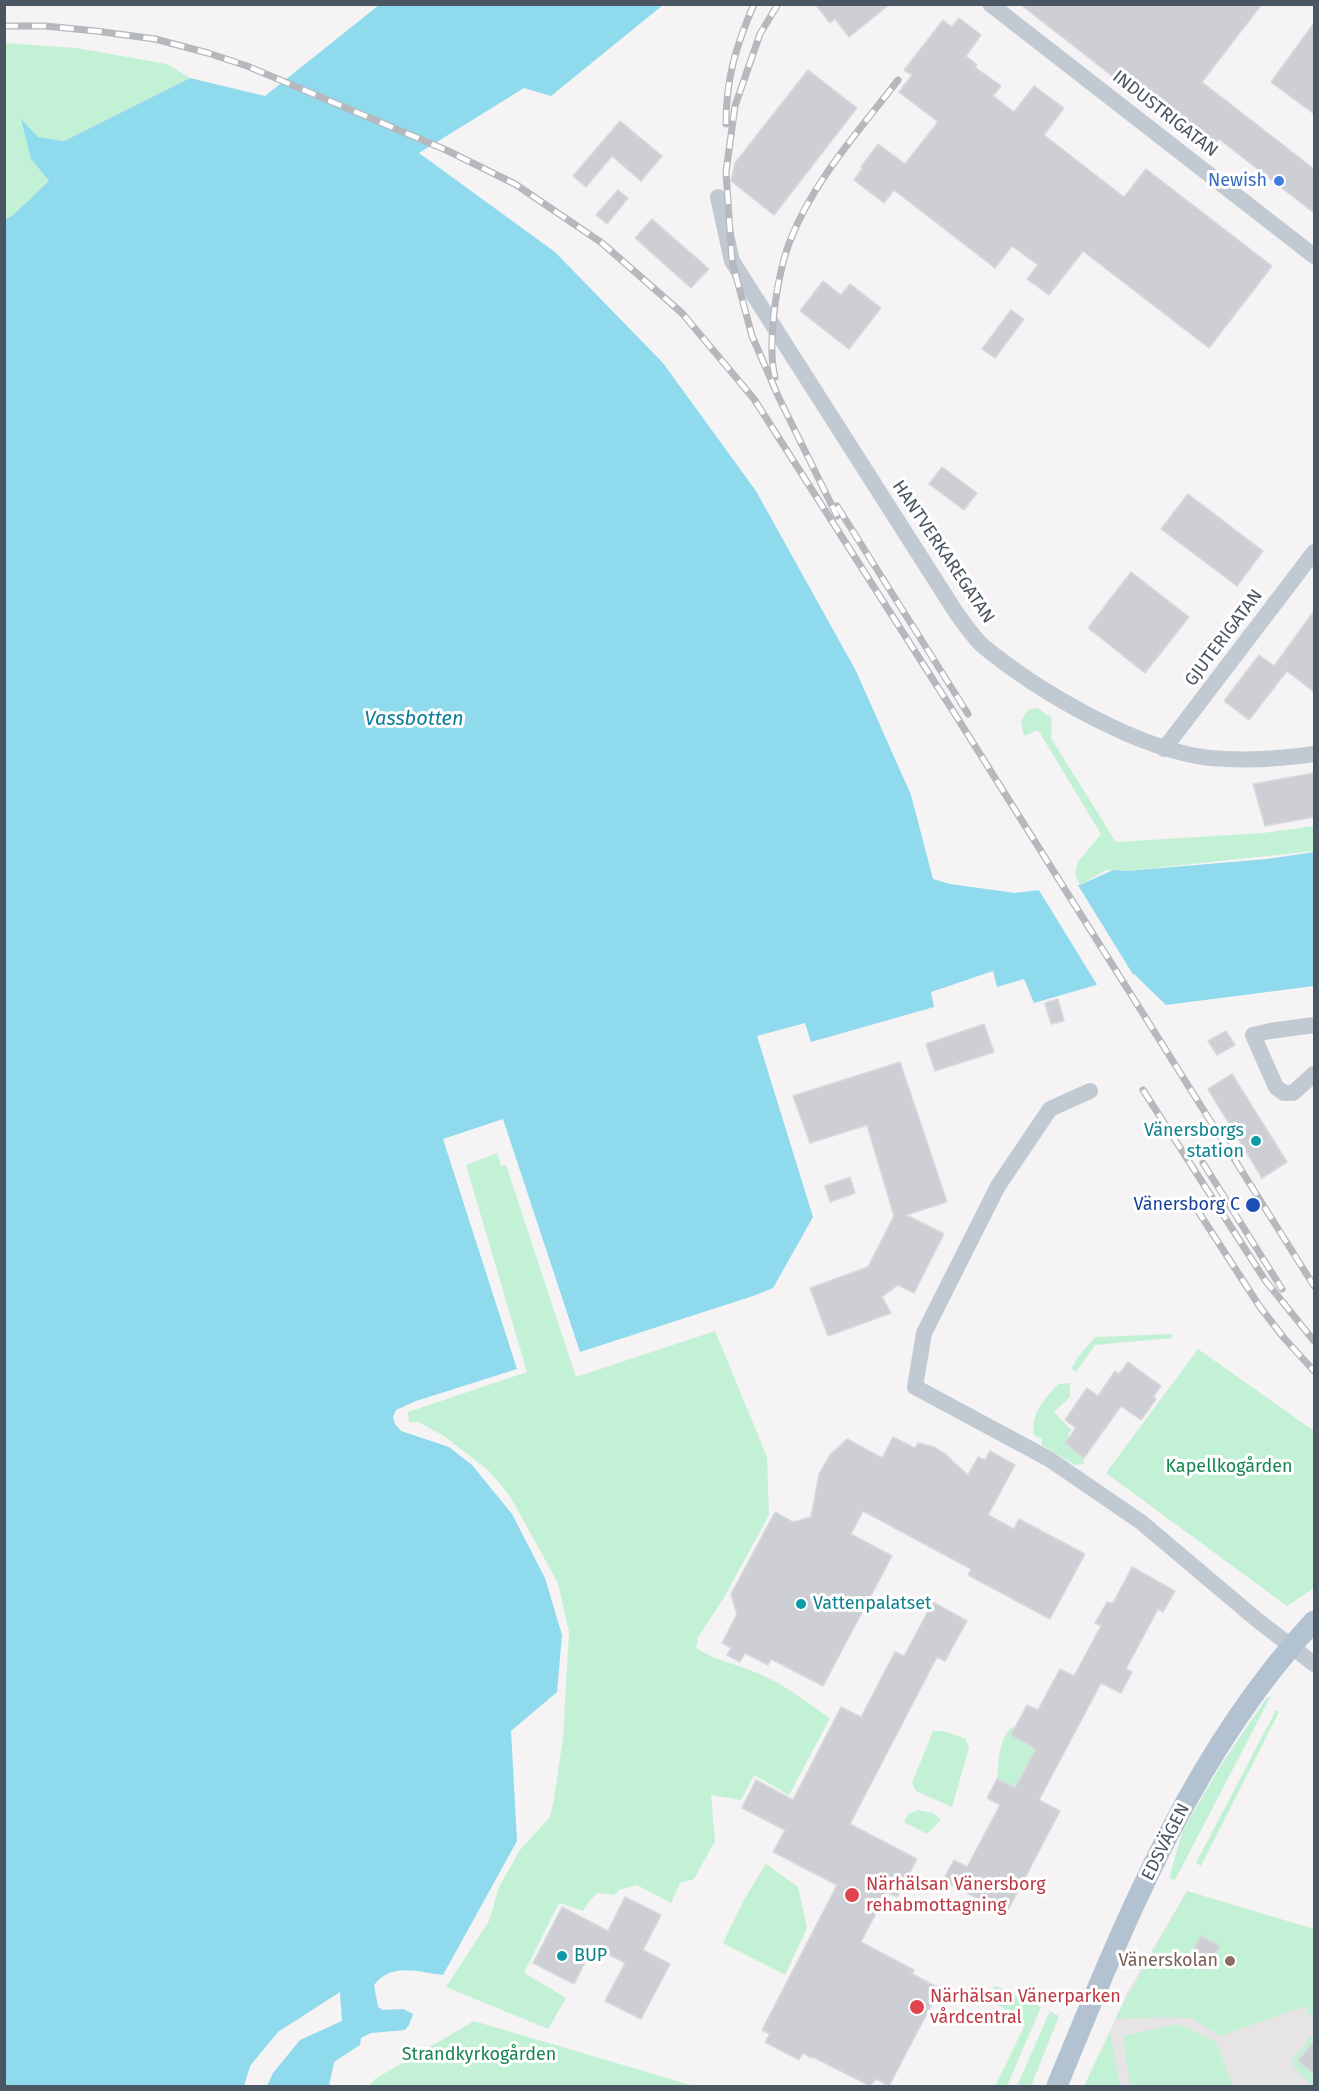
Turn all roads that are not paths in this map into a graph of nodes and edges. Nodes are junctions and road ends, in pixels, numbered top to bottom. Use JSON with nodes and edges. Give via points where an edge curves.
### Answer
{"nodes":[{"id":1,"x":990,"y":4,"type":"edge"},
{"id":2,"x":718,"y":197,"type":"dead end"},
{"id":3,"x":1314,"y":256,"type":"edge"},
{"id":4,"x":1314,"y":552,"type":"edge"},
{"id":5,"x":1164,"y":748,"type":"junction"},
{"id":6,"x":1314,"y":754,"type":"edge"},
{"id":7,"x":1314,"y":1025,"type":"edge"},
{"id":8,"x":1314,"y":1074,"type":"edge"},
{"id":9,"x":1090,"y":1091,"type":"dead end"},
{"id":10,"x":1314,"y":1621,"type":"edge"},
{"id":11,"x":1291,"y":1646,"type":"junction"},
{"id":12,"x":1314,"y":1664,"type":"edge"},
{"id":13,"x":1057,"y":2086,"type":"edge"}],
"edges":[{"from":1,"to":3,"type":"street","name":"INDUSTRIGATAN"},
{"from":2,"to":5,"type":"street","name":"HANTVERKAREGATAN","via":[[732,261],[957,614],[982,644],[1032,682],[1114,728]]},
{"from":4,"to":5,"type":"street","name":"GJUTERIGATAN"},
{"from":5,"to":6,"type":"street","name":"HANTVERKAREGATAN","via":[[1210,758],[1274,760]]},
{"from":7,"to":8,"type":"street","via":[[1253,1035],[1276,1087],[1284,1094],[1293,1093]]},
{"from":9,"to":11,"type":"street","via":[[1050,1109],[998,1186],[924,1333],[915,1388],[1049,1459],[1141,1522]]},
{"from":10,"to":11,"type":"main road","name":"EDSVÄGEN"},
{"from":11,"to":12,"type":"street"},
{"from":11,"to":13,"type":"main road","name":"EDSVÄGEN","via":[[1230,1727],[1201,1774],[1143,1886]]}]}
